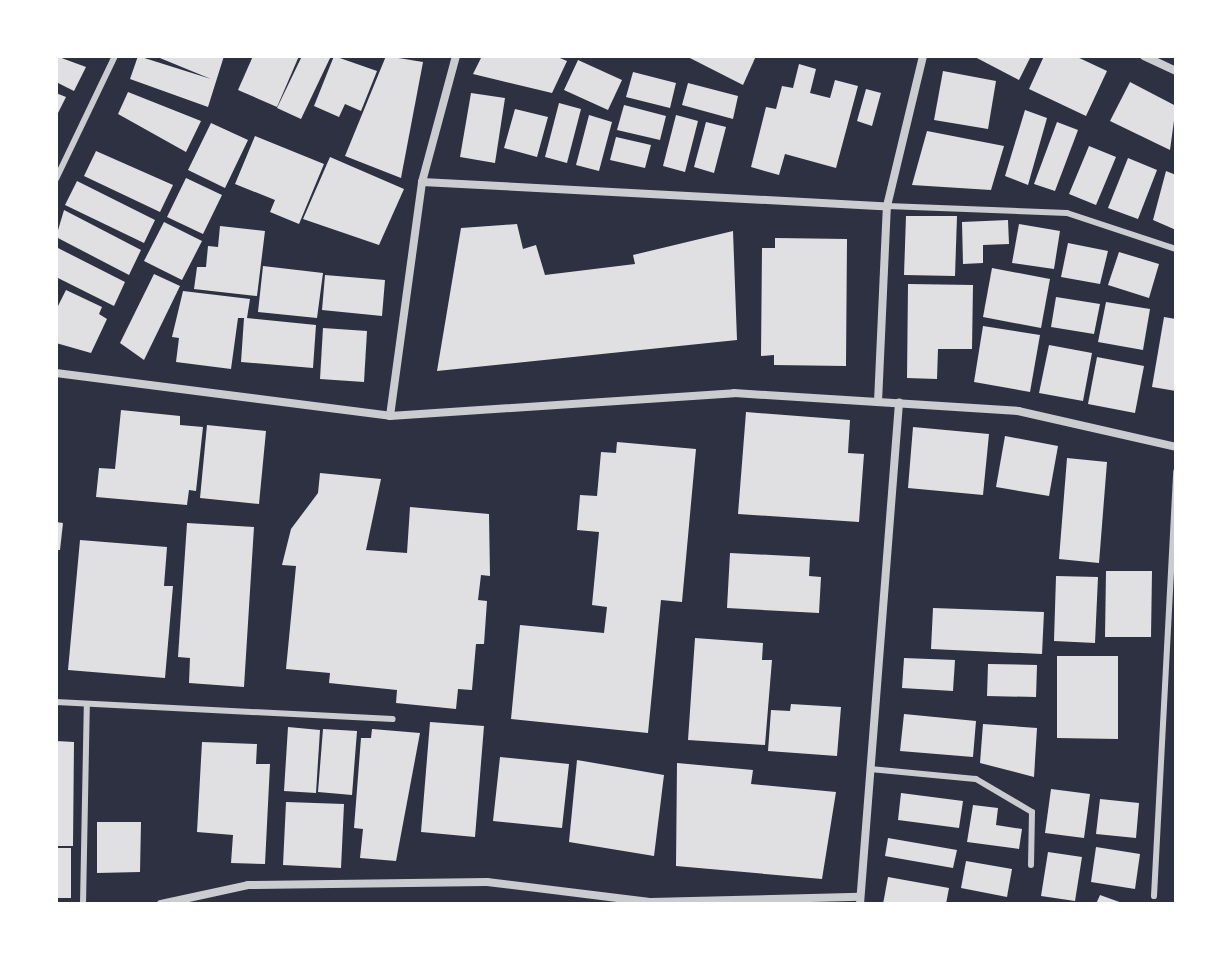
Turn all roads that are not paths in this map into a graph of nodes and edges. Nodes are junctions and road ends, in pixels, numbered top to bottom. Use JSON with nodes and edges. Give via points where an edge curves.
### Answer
{"nodes":[{"id":1,"x":115,"y":56,"type":"edge"},
{"id":2,"x":923,"y":56,"type":"edge"},
{"id":3,"x":1144,"y":56,"type":"edge"},
{"id":4,"x":453,"y":57,"type":"edge"},
{"id":5,"x":1176,"y":71,"type":"edge"},
{"id":6,"x":56,"y":179,"type":"edge"},
{"id":7,"x":422,"y":182,"type":"junction"},
{"id":8,"x":887,"y":206,"type":"junction"},
{"id":9,"x":1176,"y":249,"type":"edge"},
{"id":10,"x":56,"y":373,"type":"edge"},
{"id":11,"x":878,"y":402,"type":"junction"},
{"id":12,"x":899,"y":403,"type":"junction"},
{"id":13,"x":390,"y":416,"type":"junction"},
{"id":14,"x":1176,"y":447,"type":"edge"},
{"id":15,"x":1176,"y":472,"type":"edge"},
{"id":16,"x":56,"y":702,"type":"edge"},
{"id":17,"x":87,"y":704,"type":"junction"},
{"id":18,"x":393,"y":719,"type":"dead end"},
{"id":19,"x":870,"y":769,"type":"junction"},
{"id":20,"x":1031,"y":865,"type":"dead end"},
{"id":21,"x":1154,"y":896,"type":"dead end"},
{"id":22,"x":860,"y":901,"type":"edge"},
{"id":23,"x":83,"y":904,"type":"edge"},
{"id":24,"x":161,"y":904,"type":"edge"}],
"edges":[{"from":1,"to":6,"type":"lane"},
{"from":2,"to":8,"type":"street"},
{"from":3,"to":5,"type":"street"},
{"from":4,"to":7,"type":"street"},
{"from":7,"to":8,"type":"street"},
{"from":7,"to":13,"type":"street"},
{"from":8,"to":9,"type":"lane","via":[[1067,213]]},
{"from":8,"to":11,"type":"street"},
{"from":10,"to":13,"type":"street"},
{"from":11,"to":12,"type":"street"},
{"from":11,"to":13,"type":"street","via":[[734,393]]},
{"from":12,"to":14,"type":"street","via":[[1018,411]]},
{"from":12,"to":19,"type":"street"},
{"from":15,"to":21,"type":"lane"},
{"from":16,"to":17,"type":"lane"},
{"from":17,"to":18,"type":"lane"},
{"from":17,"to":23,"type":"lane"},
{"from":19,"to":20,"type":"lane","via":[[976,779],[1032,812]]},
{"from":19,"to":22,"type":"street"},
{"from":22,"to":24,"type":"street","via":[[650,902],[487,882],[248,885]]}]}
